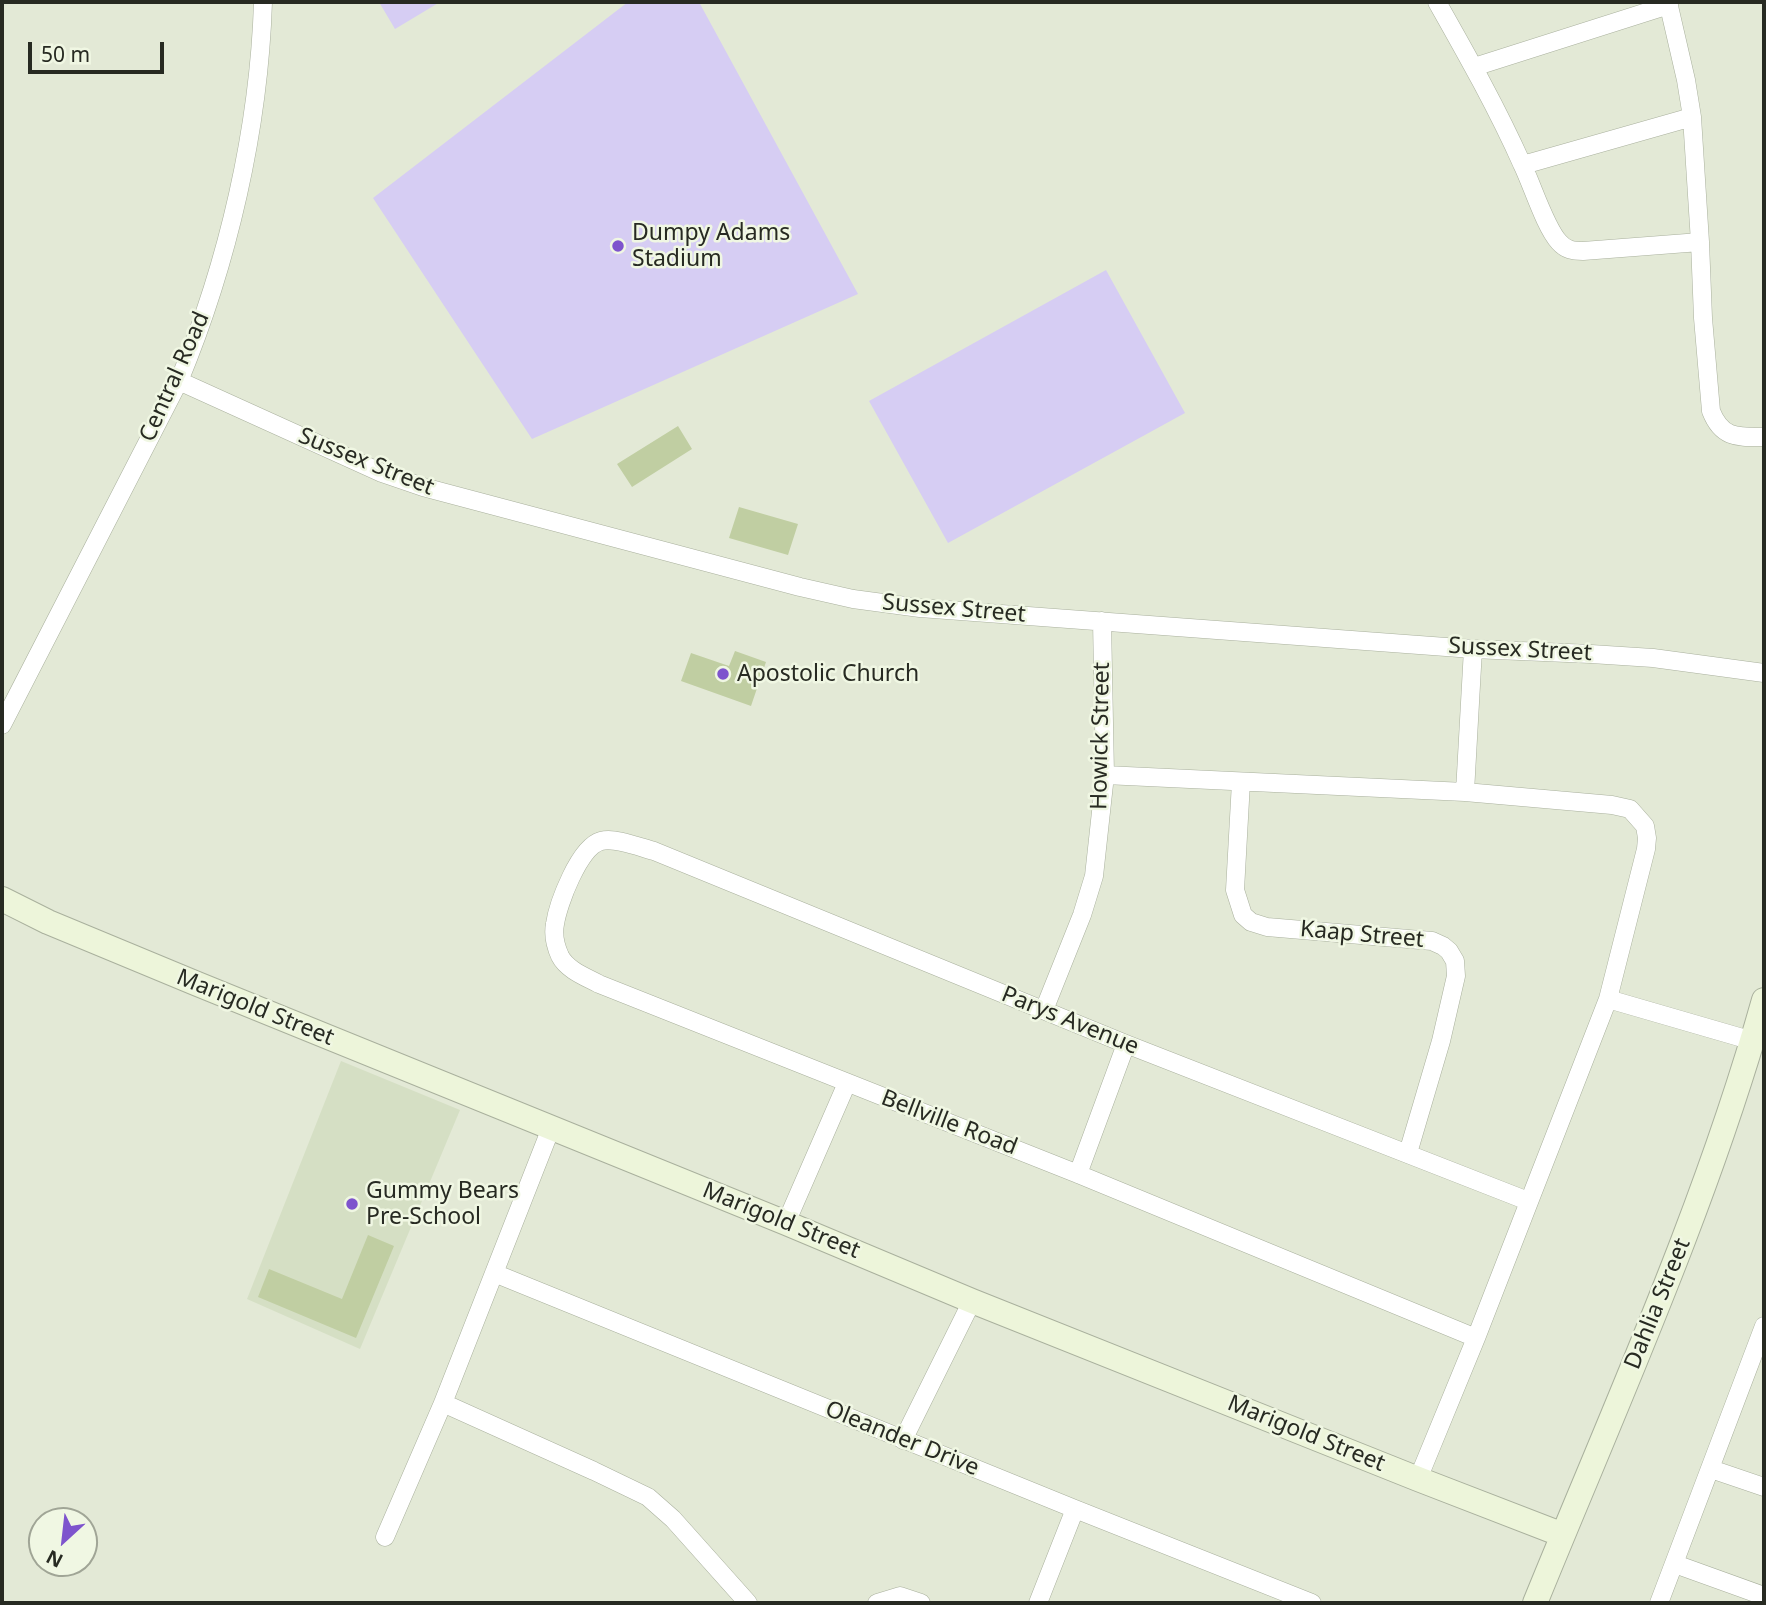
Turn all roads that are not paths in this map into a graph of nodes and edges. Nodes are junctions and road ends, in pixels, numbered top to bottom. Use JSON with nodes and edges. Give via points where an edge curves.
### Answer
{"nodes":[{"id":1,"x":262,"y":2,"type":"edge"},
{"id":2,"x":1437,"y":2,"type":"edge"},
{"id":3,"x":1669,"y":3,"type":"edge"},
{"id":4,"x":1474,"y":67,"type":"junction"},
{"id":5,"x":1692,"y":117,"type":"junction"},
{"id":6,"x":1523,"y":165,"type":"junction"},
{"id":7,"x":1700,"y":242,"type":"junction"},
{"id":8,"x":178,"y":381,"type":"junction"},
{"id":9,"x":1764,"y":437,"type":"edge"},
{"id":10,"x":1102,"y":621,"type":"junction"},
{"id":11,"x":1473,"y":649,"type":"junction"},
{"id":12,"x":1764,"y":673,"type":"edge"},
{"id":13,"x":2,"y":725,"type":"edge"},
{"id":14,"x":1105,"y":775,"type":"junction"},
{"id":15,"x":1241,"y":782,"type":"junction"},
{"id":16,"x":1465,"y":792,"type":"junction"},
{"id":17,"x":613,"y":840,"type":"joint"},
{"id":18,"x":2,"y":899,"type":"edge"},
{"id":19,"x":1608,"y":999,"type":"junction"},
{"id":20,"x":1764,"y":1000,"type":"edge"},
{"id":21,"x":1044,"y":1010,"type":"junction"},
{"id":22,"x":1753,"y":1041,"type":"junction"},
{"id":23,"x":1126,"y":1044,"type":"junction"},
{"id":24,"x":847,"y":1083,"type":"junction"},
{"id":25,"x":551,"y":1128,"type":"junction"},
{"id":26,"x":1408,"y":1153,"type":"junction"},
{"id":27,"x":1078,"y":1174,"type":"junction"},
{"id":28,"x":1528,"y":1201,"type":"junction"},
{"id":29,"x":786,"y":1223,"type":"junction"},
{"id":30,"x":494,"y":1273,"type":"junction"},
{"id":31,"x":972,"y":1301,"type":"junction"},
{"id":32,"x":1764,"y":1326,"type":"edge"},
{"id":33,"x":1476,"y":1338,"type":"junction"},
{"id":34,"x":1759,"y":1358,"type":"edge"},
{"id":35,"x":443,"y":1403,"type":"junction"},
{"id":36,"x":903,"y":1440,"type":"junction"},
{"id":37,"x":1711,"y":1469,"type":"junction"},
{"id":38,"x":1418,"y":1479,"type":"junction"},
{"id":39,"x":1764,"y":1487,"type":"edge"},
{"id":40,"x":1075,"y":1509,"type":"junction"},
{"id":41,"x":1563,"y":1535,"type":"junction"},
{"id":42,"x":385,"y":1537,"type":"dead end"},
{"id":43,"x":1675,"y":1564,"type":"junction"},
{"id":44,"x":1764,"y":1596,"type":"edge"},
{"id":45,"x":748,"y":1603,"type":"edge"},
{"id":46,"x":877,"y":1603,"type":"edge"},
{"id":47,"x":921,"y":1603,"type":"edge"},
{"id":48,"x":1038,"y":1603,"type":"edge"},
{"id":49,"x":1312,"y":1603,"type":"edge"},
{"id":50,"x":1535,"y":1603,"type":"edge"},
{"id":51,"x":1659,"y":1603,"type":"edge"}],
"edges":[{"from":1,"to":8,"type":"street","name":"Central Road","via":[[252,115],[240,177],[210,296]]},
{"from":2,"to":4,"type":"street"},
{"from":3,"to":4,"type":"street"},
{"from":3,"to":5,"type":"street"},
{"from":4,"to":6,"type":"street"},
{"from":5,"to":6,"type":"street"},
{"from":5,"to":7,"type":"street"},
{"from":6,"to":7,"type":"street","via":[[1551,231],[1567,249]]},
{"from":7,"to":9,"type":"street","via":[[1711,411],[1725,432]]},
{"from":8,"to":10,"type":"street","name":"Sussex Street","via":[[382,473],[612,538],[892,606]]},
{"from":8,"to":13,"type":"street","name":"Central Road"},
{"from":10,"to":11,"type":"street","name":"Sussex Street"},
{"from":10,"to":14,"type":"street","name":"Howick Street"},
{"from":11,"to":12,"type":"street","name":"Sussex Street","via":[[1640,657]]},
{"from":11,"to":16,"type":"street"},
{"from":14,"to":15,"type":"street"},
{"from":14,"to":21,"type":"street","name":"Howick Street","via":[[1094,876]]},
{"from":15,"to":16,"type":"street"},
{"from":15,"to":26,"type":"street","name":"Kaap Street","via":[[1235,890],[1243,915],[1251,922],[1432,941],[1455,961],[1456,976],[1441,1041]]},
{"from":16,"to":19,"type":"street","via":[[1612,805],[1630,809],[1645,826],[1646,849]]},
{"from":17,"to":21,"type":"street","name":"Parys Avenue","via":[[654,851]]},
{"from":17,"to":24,"type":"street","name":"Bellville Road","via":[[591,847],[576,869],[554,927],[561,959],[599,984]]},
{"from":18,"to":25,"type":"street","name":"Marigold Street","via":[[48,922]]},
{"from":19,"to":22,"type":"street"},
{"from":19,"to":28,"type":"street"},
{"from":20,"to":22,"type":"street","name":"Dahlia Street"},
{"from":21,"to":23,"type":"street","name":"Parys Avenue"},
{"from":22,"to":41,"type":"street","name":"Dahlia Street","via":[[1695,1211]]},
{"from":23,"to":26,"type":"street","name":"Parys Avenue"},
{"from":23,"to":27,"type":"street"},
{"from":24,"to":27,"type":"street","name":"Bellville Road"},
{"from":24,"to":29,"type":"street"},
{"from":25,"to":29,"type":"street","name":"Marigold Street"},
{"from":25,"to":30,"type":"street"},
{"from":26,"to":28,"type":"street","name":"Parys Avenue"},
{"from":27,"to":33,"type":"street","name":"Bellville Road"},
{"from":28,"to":33,"type":"street"},
{"from":29,"to":31,"type":"street","name":"Marigold Street"},
{"from":30,"to":35,"type":"street"},
{"from":30,"to":36,"type":"street","name":"Oleander Drive"},
{"from":31,"to":36,"type":"street"},
{"from":31,"to":38,"type":"street","name":"Marigold Street"},
{"from":32,"to":34,"type":"street"},
{"from":33,"to":38,"type":"street"},
{"from":34,"to":37,"type":"street"},
{"from":35,"to":42,"type":"street"},
{"from":35,"to":45,"type":"street","via":[[648,1497]]},
{"from":36,"to":40,"type":"street","name":"Oleander Drive"},
{"from":37,"to":39,"type":"street"},
{"from":37,"to":43,"type":"street"},
{"from":38,"to":41,"type":"street","name":"Marigold Street"},
{"from":40,"to":48,"type":"street"},
{"from":40,"to":49,"type":"street","name":"Oleander Drive"},
{"from":41,"to":50,"type":"street","name":"Dahlia Street"},
{"from":43,"to":44,"type":"street"},
{"from":43,"to":51,"type":"street"},
{"from":46,"to":47,"type":"street","via":[[900,1596]]}]}
